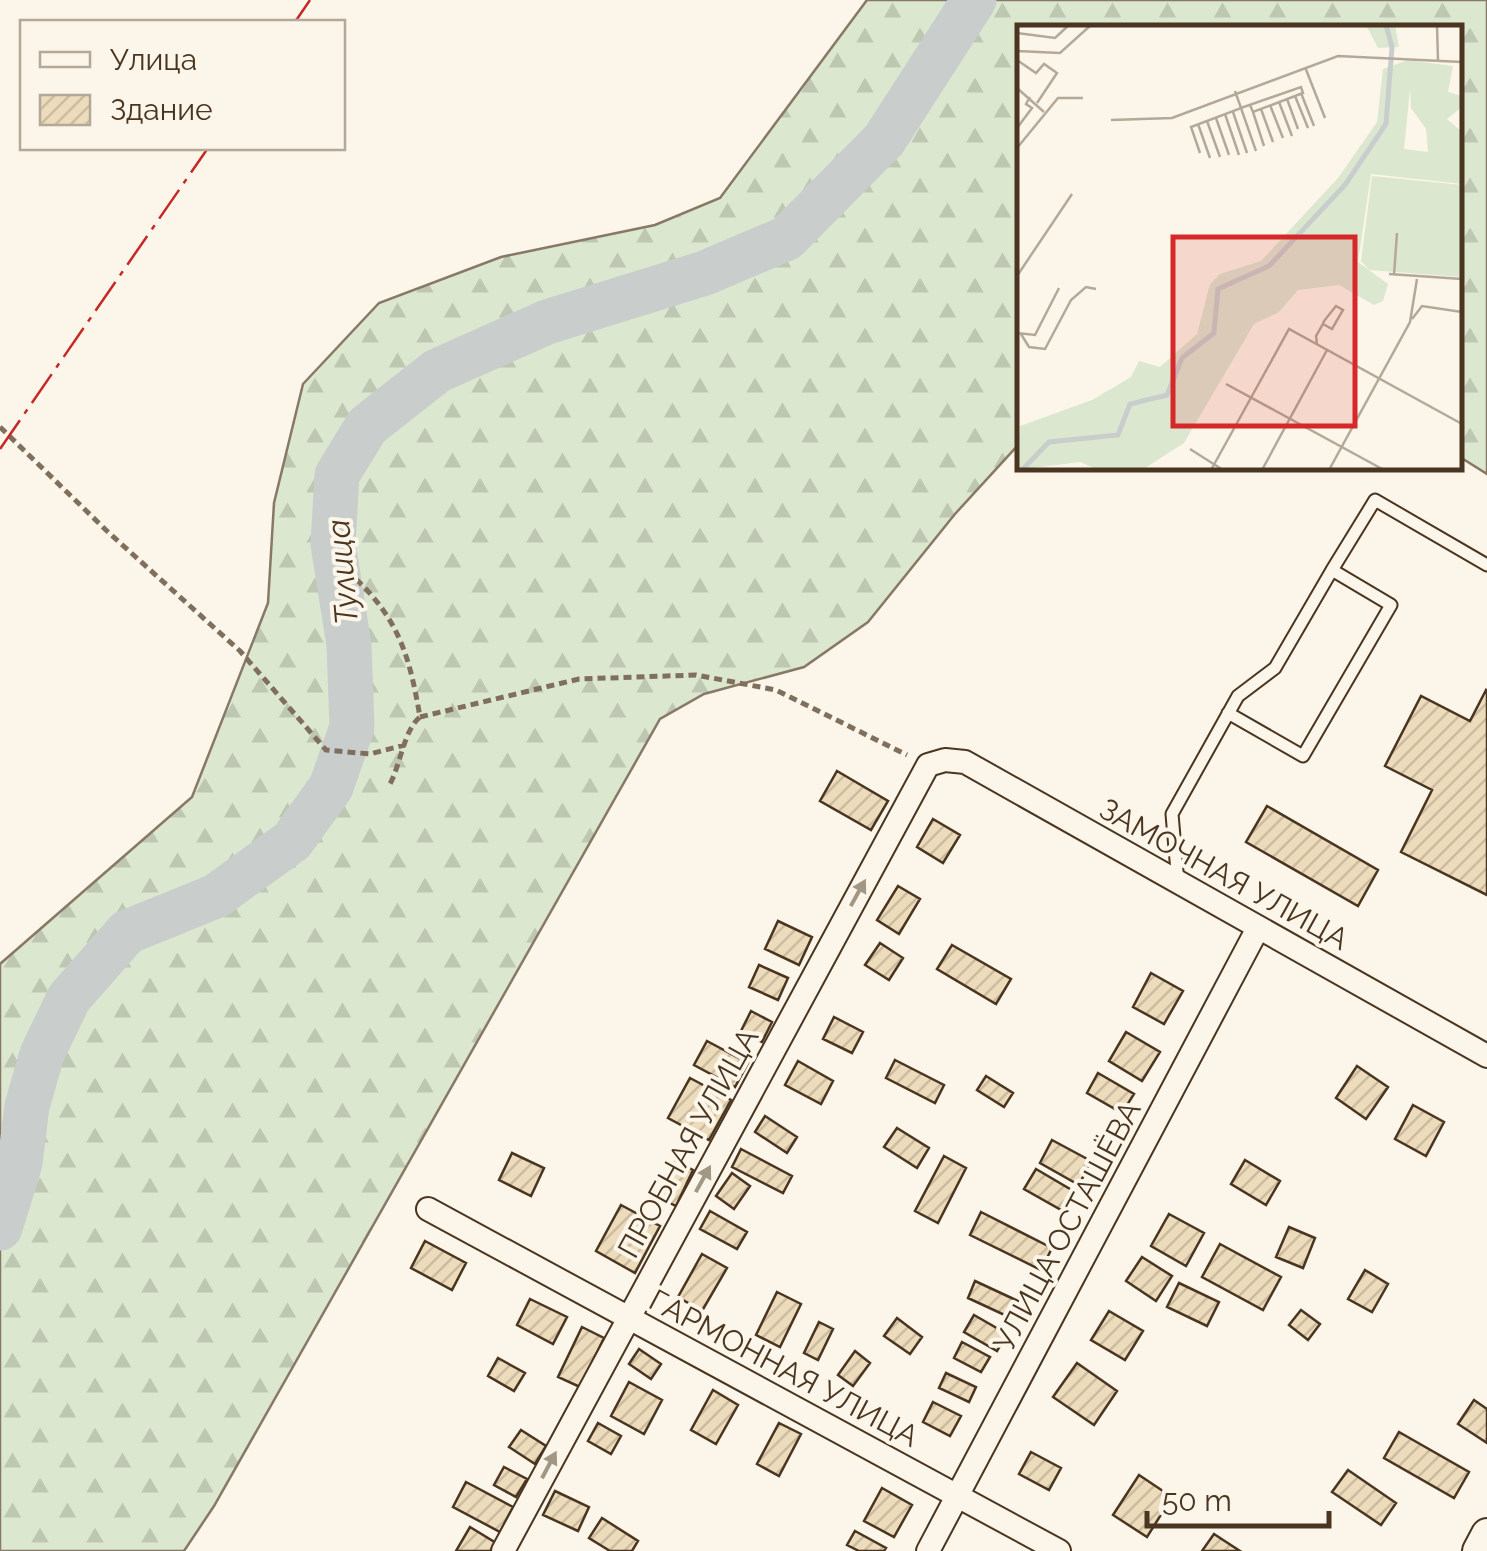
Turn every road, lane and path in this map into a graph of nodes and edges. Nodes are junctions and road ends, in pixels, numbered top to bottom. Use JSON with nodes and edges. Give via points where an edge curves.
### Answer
{"nodes":[{"id":1,"x":0,"y":427,"type":"edge"},
{"id":2,"x":1487,"y":565,"type":"edge"},
{"id":3,"x":1332,"y":570,"type":"junction"},
{"id":4,"x":356,"y":580,"type":"dead end"},
{"id":5,"x":1228,"y":713,"type":"junction"},
{"id":6,"x":420,"y":717,"type":"junction"},
{"id":7,"x":406,"y":744,"type":"junction"},
{"id":8,"x":928,"y":765,"type":"junction"},
{"id":9,"x":390,"y":784,"type":"dead end"},
{"id":10,"x":1178,"y":883,"type":"junction"},
{"id":11,"x":1258,"y":928,"type":"junction"},
{"id":12,"x":1487,"y":1056,"type":"edge"},
{"id":13,"x":428,"y":1209,"type":"dead end"},
{"id":14,"x":627,"y":1317,"type":"junction"},
{"id":15,"x":958,"y":1496,"type":"junction"},
{"id":16,"x":1487,"y":1534,"type":"edge"},
{"id":17,"x":503,"y":1551,"type":"edge"},
{"id":18,"x":928,"y":1551,"type":"edge"},
{"id":19,"x":1059,"y":1551,"type":"edge"},
{"id":20,"x":1478,"y":1551,"type":"edge"}],
"edges":[{"from":1,"to":7,"type":"path","via":[[240,651],[326,750],[370,754]]},
{"from":2,"to":3,"type":"lane","via":[[1375,500]]},
{"from":3,"to":5,"type":"lane","via":[[1275,668],[1238,696]]},
{"from":3,"to":5,"type":"lane","via":[[1391,606],[1303,756]]},
{"from":4,"to":6,"type":"path","via":[[380,602],[398,633]]},
{"from":5,"to":10,"type":"lane","via":[[1172,814]]},
{"from":6,"to":7,"type":"path","via":[[410,725]]},
{"from":6,"to":8,"type":"path","via":[[579,679],[696,674],[776,690]]},
{"from":7,"to":9,"type":"path"},
{"from":8,"to":10,"type":"street","name":"ЗАМОЧНАЯ УЛИЦА","via":[[965,762]]},
{"from":14,"to":8,"type":"street","name":"ПРОБНАЯ УЛИЦА","one_way":true},
{"from":10,"to":11,"type":"street","name":"ЗАМОЧНАЯ УЛИЦА"},
{"from":11,"to":12,"type":"street","name":"ЗАМОЧНАЯ УЛИЦА"},
{"from":11,"to":15,"type":"street","name":"УЛИЦА ОСТАШЁВА"},
{"from":13,"to":14,"type":"street","name":"ГАРМОННАЯ УЛИЦА"},
{"from":14,"to":15,"type":"street","name":"ГАРМОННАЯ УЛИЦА"},
{"from":17,"to":14,"type":"street","name":"ПРОБНАЯ УЛИЦА","one_way":true},
{"from":15,"to":18,"type":"street","name":"УЛИЦА ОСТАШЁВА"},
{"from":15,"to":19,"type":"street","name":"ГАРМОННАЯ УЛИЦА"},
{"from":16,"to":20,"type":"street"}]}
